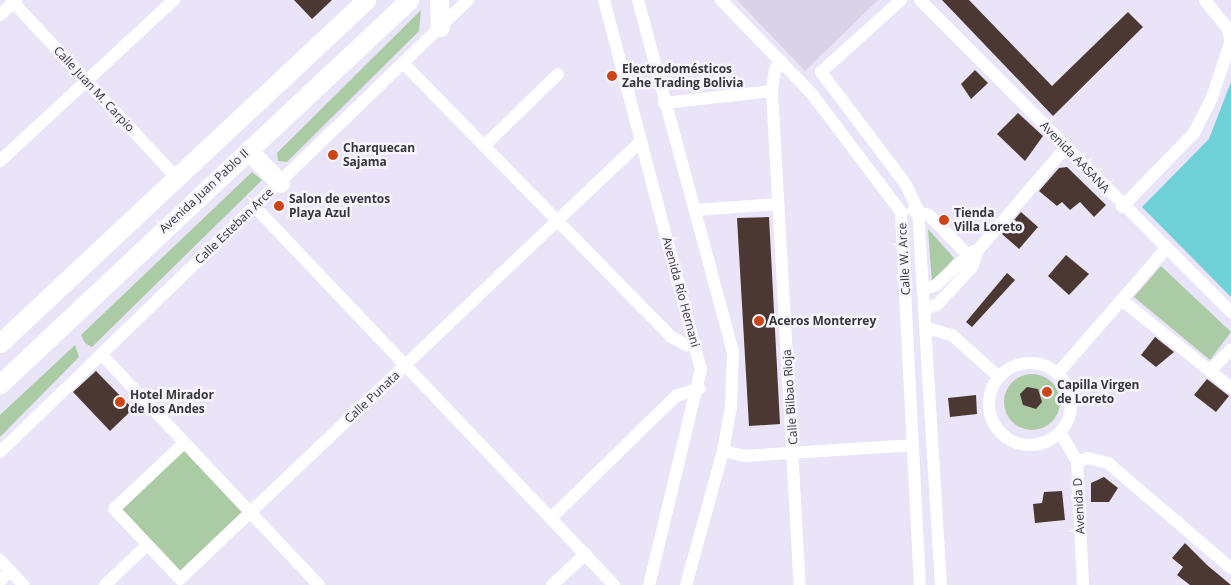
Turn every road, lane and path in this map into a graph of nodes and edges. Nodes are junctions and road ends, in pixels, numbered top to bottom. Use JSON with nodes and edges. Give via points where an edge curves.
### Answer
{"nodes":[{"id":1,"x":174,"y":0,"type":"edge"},
{"id":2,"x":366,"y":0,"type":"edge"},
{"id":3,"x":410,"y":0,"type":"edge"},
{"id":4,"x":439,"y":0,"type":"edge"},
{"id":5,"x":468,"y":0,"type":"edge"},
{"id":6,"x":604,"y":0,"type":"edge"},
{"id":7,"x":638,"y":0,"type":"edge"},
{"id":8,"x":721,"y":0,"type":"edge"},
{"id":9,"x":901,"y":0,"type":"edge"},
{"id":10,"x":920,"y":0,"type":"edge"},
{"id":11,"x":1205,"y":0,"type":"edge"},
{"id":12,"x":13,"y":1,"type":"edge"},
{"id":13,"x":0,"y":14,"type":"edge"},
{"id":14,"x":440,"y":27,"type":"junction"},
{"id":15,"x":782,"y":62,"type":"junction"},
{"id":16,"x":403,"y":64,"type":"junction"},
{"id":17,"x":558,"y":74,"type":"dead end"},
{"id":18,"x":86,"y":81,"type":"junction"},
{"id":19,"x":772,"y":91,"type":"junction"},
{"id":20,"x":664,"y":102,"type":"junction"},
{"id":21,"x":640,"y":143,"type":"junction"},
{"id":22,"x":484,"y":146,"type":"junction"},
{"id":23,"x":1066,"y":148,"type":"junction"},
{"id":24,"x":248,"y":150,"type":"junction"},
{"id":25,"x":0,"y":161,"type":"edge"},
{"id":26,"x":176,"y":178,"type":"junction"},
{"id":27,"x":280,"y":182,"type":"junction"},
{"id":28,"x":778,"y":204,"type":"junction"},
{"id":29,"x":255,"y":207,"type":"junction"},
{"id":30,"x":1122,"y":207,"type":"junction"},
{"id":31,"x":696,"y":210,"type":"junction"},
{"id":32,"x":918,"y":210,"type":"junction"},
{"id":33,"x":901,"y":212,"type":"junction"},
{"id":34,"x":558,"y":221,"type":"junction"},
{"id":35,"x":1165,"y":250,"type":"junction"},
{"id":36,"x":972,"y":252,"type":"junction"},
{"id":37,"x":924,"y":289,"type":"junction"},
{"id":38,"x":1122,"y":300,"type":"junction"},
{"id":39,"x":926,"y":309,"type":"junction"},
{"id":40,"x":1231,"y":312,"type":"edge"},
{"id":41,"x":926,"y":328,"type":"junction"},
{"id":42,"x":0,"y":343,"type":"edge"},
{"id":43,"x":696,"y":344,"type":"junction"},
{"id":44,"x":1231,"y":349,"type":"edge"},
{"id":45,"x":102,"y":355,"type":"junction"},
{"id":46,"x":407,"y":364,"type":"junction"},
{"id":47,"x":1210,"y":371,"type":"junction"},
{"id":48,"x":1058,"y":373,"type":"junction"},
{"id":49,"x":999,"y":377,"type":"junction"},
{"id":50,"x":0,"y":384,"type":"edge"},
{"id":51,"x":700,"y":388,"type":"junction"},
{"id":52,"x":1231,"y":388,"type":"edge"},
{"id":53,"x":1060,"y":432,"type":"junction"},
{"id":54,"x":184,"y":443,"type":"junction"},
{"id":55,"x":912,"y":445,"type":"junction"},
{"id":56,"x":723,"y":451,"type":"junction"},
{"id":57,"x":0,"y":452,"type":"edge"},
{"id":58,"x":794,"y":452,"type":"junction"},
{"id":59,"x":1077,"y":462,"type":"junction"},
{"id":60,"x":250,"y":512,"type":"junction"},
{"id":61,"x":551,"y":518,"type":"junction"},
{"id":62,"x":147,"y":545,"type":"junction"},
{"id":63,"x":586,"y":554,"type":"junction"},
{"id":64,"x":0,"y":560,"type":"edge"},
{"id":65,"x":1231,"y":568,"type":"edge"},
{"id":66,"x":10,"y":571,"type":"junction"},
{"id":67,"x":0,"y":581,"type":"edge"},
{"id":68,"x":23,"y":585,"type":"edge"},
{"id":69,"x":105,"y":585,"type":"edge"},
{"id":70,"x":319,"y":585,"type":"edge"},
{"id":71,"x":552,"y":585,"type":"edge"},
{"id":72,"x":614,"y":585,"type":"edge"},
{"id":73,"x":649,"y":585,"type":"edge"},
{"id":74,"x":686,"y":585,"type":"edge"},
{"id":75,"x":800,"y":585,"type":"edge"},
{"id":76,"x":920,"y":585,"type":"edge"},
{"id":77,"x":941,"y":585,"type":"edge"},
{"id":78,"x":1083,"y":585,"type":"edge"}],
"edges":[{"from":1,"to":18,"type":"street"},
{"from":2,"to":26,"type":"highway"},
{"from":3,"to":24,"type":"highway","name":"Avenida Juan Pablo II"},
{"from":4,"to":14,"type":"highway"},
{"from":5,"to":14,"type":"street","name":"Calle Esteban Arce"},
{"from":6,"to":21,"type":"street","name":"Avenida Río Hernani"},
{"from":7,"to":20,"type":"street"},
{"from":8,"to":15,"type":"street","name":"Calle W. Arce"},
{"from":9,"to":32,"type":"street","name":"Calle W. Arce","via":[[821,72],[905,183]]},
{"from":10,"to":23,"type":"street","name":"Avenida AASANA"},
{"from":11,"to":30,"type":"street","via":[[1221,16],[1230,36],[1212,98],[1194,133]]},
{"from":12,"to":13,"type":"street"},
{"from":12,"to":18,"type":"street","name":"Calle Juan M. Carpio"},
{"from":14,"to":16,"type":"street","name":"Calle Esteban Arce"},
{"from":15,"to":19,"type":"street","name":"Calle Bilbao Rioja","via":[[775,69]]},
{"from":15,"to":33,"type":"street","name":"Calle W. Arce"},
{"from":16,"to":22,"type":"street"},
{"from":16,"to":27,"type":"street","name":"Calle Esteban Arce"},
{"from":17,"to":22,"type":"street"},
{"from":18,"to":25,"type":"street"},
{"from":18,"to":26,"type":"street","name":"Calle Juan M. Carpio"},
{"from":19,"to":20,"type":"street"},
{"from":19,"to":28,"type":"street","name":"Calle Bilbao Rioja"},
{"from":20,"to":31,"type":"street"},
{"from":21,"to":34,"type":"street","name":"Calle Punata"},
{"from":21,"to":43,"type":"street","name":"Avenida Río Hernani"},
{"from":22,"to":34,"type":"street"},
{"from":23,"to":30,"type":"street","name":"Avenida AASANA"},
{"from":23,"to":36,"type":"street"},
{"from":24,"to":27,"type":"highway"},
{"from":24,"to":50,"type":"highway","name":"Avenida Juan Pablo II"},
{"from":26,"to":42,"type":"highway"},
{"from":27,"to":29,"type":"street","name":"Calle Esteban Arce"},
{"from":28,"to":31,"type":"street"},
{"from":28,"to":58,"type":"street","name":"Calle Bilbao Rioja"},
{"from":29,"to":45,"type":"street","name":"Calle Esteban Arce"},
{"from":29,"to":46,"type":"street"},
{"from":30,"to":35,"type":"street","name":"Avenida AASANA"},
{"from":31,"to":56,"type":"street","via":[[734,351],[731,407]]},
{"from":32,"to":33,"type":"street"},
{"from":32,"to":36,"type":"street","via":[[930,215]]},
{"from":32,"to":37,"type":"street","name":"Calle W. Arce"},
{"from":33,"to":55,"type":"street","name":"Calle W. Arce"},
{"from":34,"to":43,"type":"street","via":[[671,337],[687,345]]},
{"from":34,"to":46,"type":"street","name":"Calle Punata"},
{"from":35,"to":38,"type":"street"},
{"from":35,"to":40,"type":"street","name":"Avenida AASANA"},
{"from":36,"to":37,"type":"street","via":[[936,285]]},
{"from":36,"to":39,"type":"street","via":[[966,273],[938,304]]},
{"from":37,"to":39,"type":"street","name":"Calle W. Arce"},
{"from":38,"to":47,"type":"street"},
{"from":38,"to":48,"type":"street"},
{"from":39,"to":41,"type":"street","name":"Calle W. Arce"},
{"from":41,"to":49,"type":"street","via":[[952,335]]},
{"from":41,"to":77,"type":"street","name":"Calle W. Arce"},
{"from":43,"to":51,"type":"street","name":"Avenida Río Hernani"},
{"from":44,"to":47,"type":"street"},
{"from":45,"to":54,"type":"street"},
{"from":45,"to":57,"type":"street","name":"Calle Esteban Arce"},
{"from":46,"to":60,"type":"street","name":"Calle Punata"},
{"from":46,"to":61,"type":"street"},
{"from":47,"to":52,"type":"street"},
{"from":48,"to":49,"type":"street","via":[[1045,365],[1024,363]]},
{"from":48,"to":53,"type":"street","via":[[1071,402]]},
{"from":49,"to":53,"type":"street","via":[[991,393],[990,411],[1003,434],[1019,443],[1036,444]]},
{"from":51,"to":61,"type":"street","via":[[676,396]]},
{"from":51,"to":73,"type":"street","name":"Avenida Río Hernani"},
{"from":53,"to":59,"type":"street","name":"Avenida D"},
{"from":54,"to":60,"type":"street"},
{"from":54,"to":62,"type":"street","via":[[114,509]]},
{"from":55,"to":58,"type":"street"},
{"from":55,"to":76,"type":"street","name":"Calle W. Arce"},
{"from":56,"to":58,"type":"street","via":[[744,456]]},
{"from":56,"to":74,"type":"street"},
{"from":58,"to":75,"type":"street","name":"Calle Bilbao Rioja"},
{"from":59,"to":65,"type":"street","via":[[1088,458],[1108,464]]},
{"from":59,"to":78,"type":"street","name":"Avenida D"},
{"from":60,"to":62,"type":"street","name":"Calle Punata","via":[[180,579]]},
{"from":60,"to":70,"type":"street"},
{"from":61,"to":63,"type":"street"},
{"from":62,"to":69,"type":"street"},
{"from":63,"to":71,"type":"street"},
{"from":63,"to":72,"type":"street"},
{"from":64,"to":66,"type":"street"},
{"from":66,"to":67,"type":"street"},
{"from":66,"to":68,"type":"street"}]}
